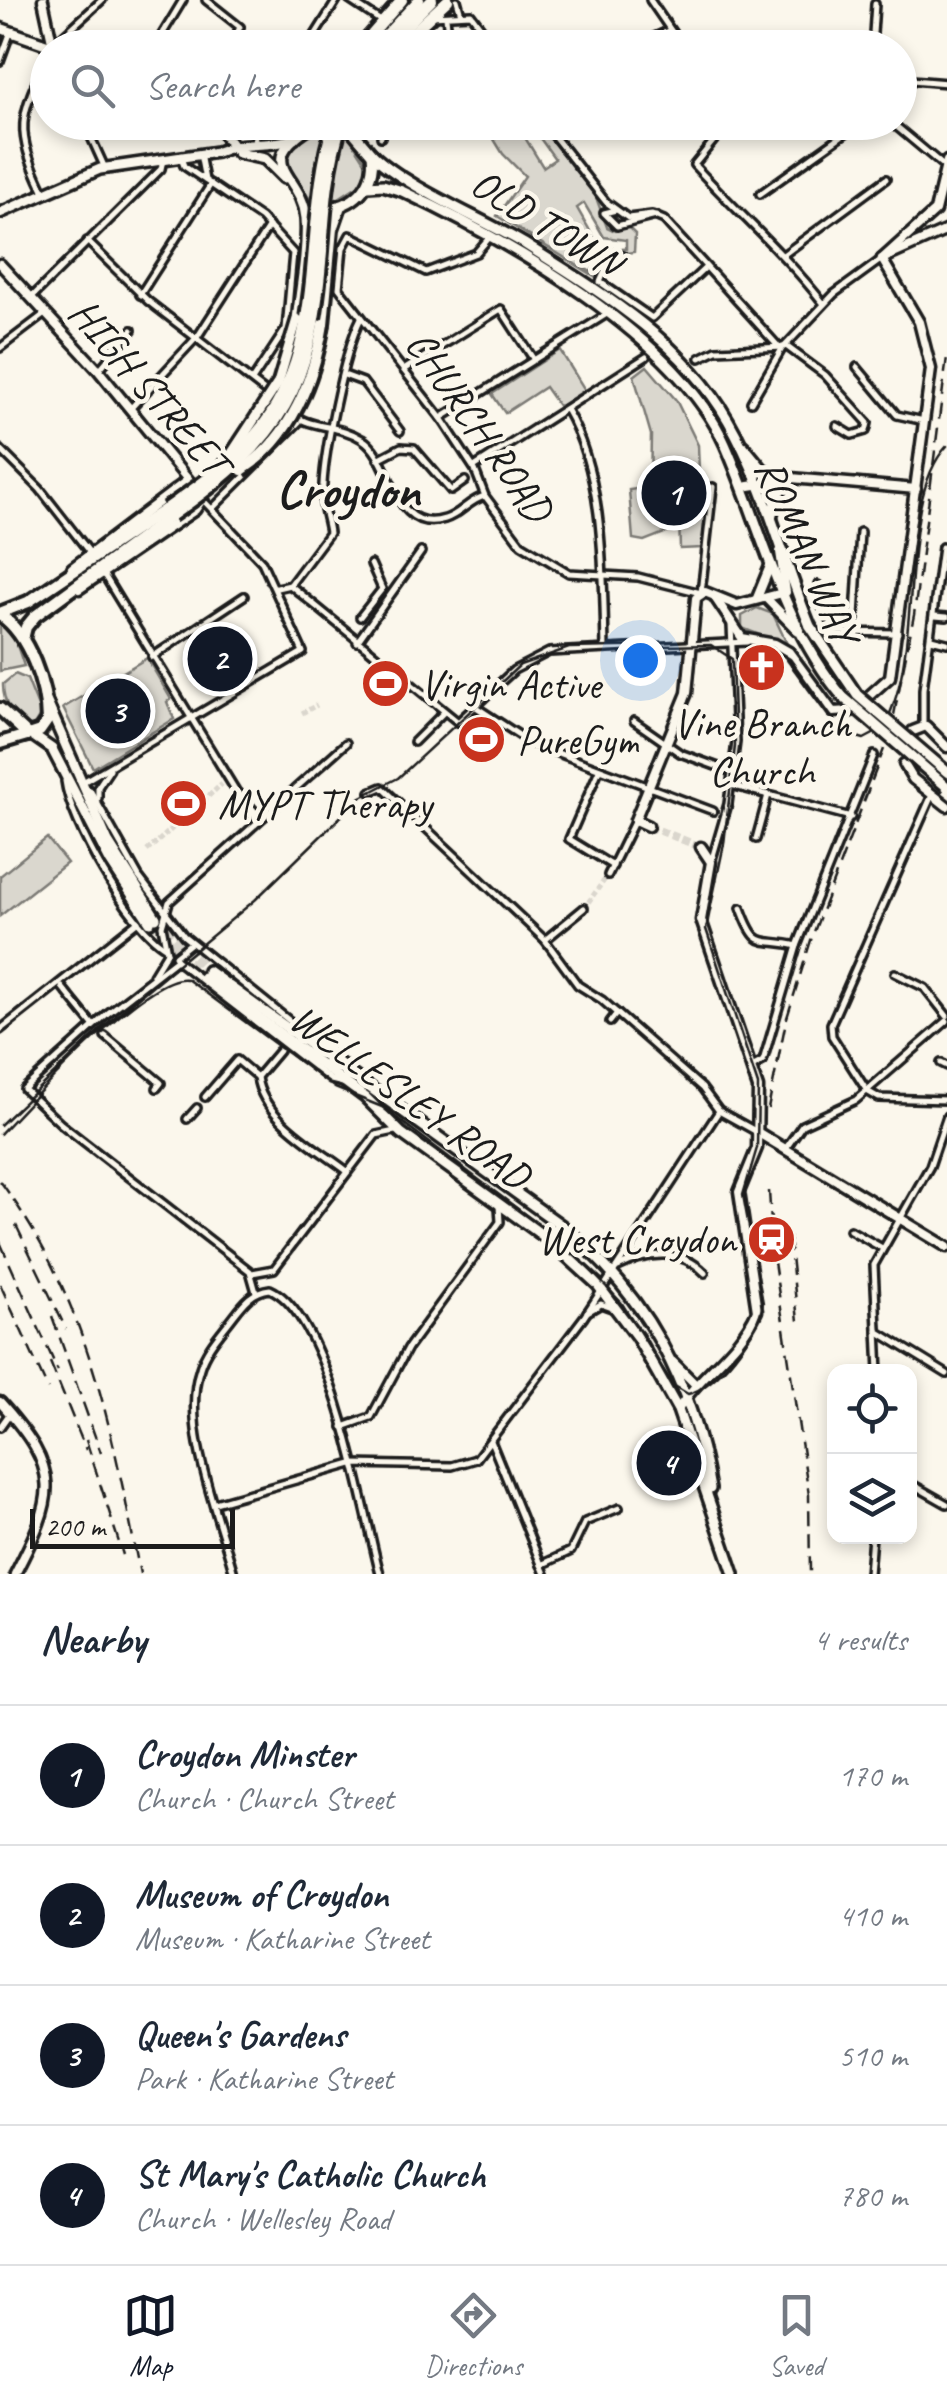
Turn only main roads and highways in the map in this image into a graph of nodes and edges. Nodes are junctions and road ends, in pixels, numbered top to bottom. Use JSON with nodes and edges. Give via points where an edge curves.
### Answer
{"nodes":[{"id":1,"x":402,"y":0,"type":"edge"},
{"id":2,"x":419,"y":0,"type":"edge"},
{"id":3,"x":432,"y":0,"type":"edge"},
{"id":4,"x":448,"y":0,"type":"edge"},
{"id":5,"x":6,"y":30,"type":"edge"},
{"id":6,"x":375,"y":30,"type":"edge"},
{"id":7,"x":391,"y":30,"type":"edge"},
{"id":8,"x":402,"y":30,"type":"edge"},
{"id":9,"x":414,"y":30,"type":"edge"},
{"id":10,"x":30,"y":38,"type":"edge"},
{"id":11,"x":228,"y":140,"type":"edge"},
{"id":12,"x":288,"y":140,"type":"edge"},
{"id":13,"x":293,"y":140,"type":"edge"},
{"id":14,"x":333,"y":140,"type":"edge"},
{"id":15,"x":336,"y":140,"type":"edge"},
{"id":16,"x":364,"y":140,"type":"edge"},
{"id":17,"x":231,"y":144,"type":"junction"},
{"id":18,"x":372,"y":154,"type":"junction"},
{"id":19,"x":286,"y":180,"type":"junction"},
{"id":20,"x":368,"y":186,"type":"junction"},
{"id":21,"x":300,"y":200,"type":"junction"},
{"id":22,"x":340,"y":206,"type":"junction"},
{"id":23,"x":0,"y":213,"type":"edge"},
{"id":24,"x":680,"y":356,"type":"joint"},
{"id":25,"x":670,"y":364,"type":"joint"},
{"id":26,"x":226,"y":464,"type":"junction"},
{"id":27,"x":223,"y":479,"type":"junction"},
{"id":28,"x":169,"y":512,"type":"junction"},
{"id":29,"x":0,"y":614,"type":"edge"},
{"id":30,"x":24,"y":639,"type":"junction"},
{"id":31,"x":43,"y":694,"type":"junction"},
{"id":32,"x":0,"y":708,"type":"edge"},
{"id":33,"x":30,"y":735,"type":"junction"},
{"id":34,"x":0,"y":744,"type":"edge"},
{"id":35,"x":947,"y":772,"type":"edge"},
{"id":36,"x":947,"y":787,"type":"edge"},
{"id":37,"x":206,"y":974,"type":"tunnel mouth"},
{"id":38,"x":350,"y":1081,"type":"junction"},
{"id":39,"x":712,"y":1501,"type":"junction"},
{"id":40,"x":734,"y":1574,"type":"edge"}],
"edges":[{"from":1,"to":6,"type":"highway"},
{"from":2,"to":7,"type":"highway"},
{"from":3,"to":8,"type":"highway"},
{"from":4,"to":9,"type":"highway"},
{"from":5,"to":10,"type":"main road"},
{"from":11,"to":17,"type":"main road"},
{"from":12,"to":17,"type":"main road"},
{"from":13,"to":19,"type":"main road","via":[[283,155]]},
{"from":14,"to":26,"type":"highway","bridge":true,"via":[[319,180],[298,356],[273,411]]},
{"from":15,"to":27,"type":"highway","bridge":true,"via":[[304,368],[272,430]]},
{"from":16,"to":18,"type":"main road","name":"OLD TOWN"},
{"from":17,"to":19,"type":"main road","via":[[265,159]]},
{"from":17,"to":23,"type":"main road","via":[[220,152],[105,168]]},
{"from":18,"to":20,"type":"main road"},
{"from":18,"to":24,"type":"main road","name":"OLD TOWN","via":[[392,172],[567,272]]},
{"from":19,"to":21,"type":"main road"},
{"from":20,"to":22,"type":"main road"},
{"from":20,"to":25,"type":"main road","name":"OLD TOWN","via":[[402,191],[489,238],[607,314]]},
{"from":21,"to":22,"type":"main road"},
{"from":21,"to":26,"type":"main road","bridge":true,"via":[[306,220],[297,319],[278,383]]},
{"from":22,"to":27,"type":"highway","bridge":true,"via":[[311,375],[288,422],[260,456]]},
{"from":24,"to":35,"type":"main road","name":"ROMAN WAY","bridge":true,"via":[[736,434],[810,626],[857,694]]},
{"from":25,"to":36,"type":"main road","name":"ROMAN WAY","bridge":true,"via":[[712,418],[781,594],[835,688]]},
{"from":26,"to":28,"type":"highway","bridge":true},
{"from":27,"to":28,"type":"highway","bridge":true},
{"from":28,"to":29,"type":"highway"},
{"from":28,"to":30,"type":"highway","via":[[32,619]]},
{"from":29,"to":30,"type":"highway"},
{"from":30,"to":31,"type":"highway"},
{"from":31,"to":33,"type":"highway","via":[[46,721]]},
{"from":31,"to":33,"type":"main road","via":[[114,855],[157,918],[116,872],[52,749]]},
{"from":32,"to":33,"type":"highway"},
{"from":33,"to":34,"type":"highway"},
{"from":37,"to":38,"type":"main road"},
{"from":38,"to":39,"type":"main road","name":"WELLESLEY ROAD","via":[[401,1132],[555,1245],[601,1288],[678,1410]]},
{"from":38,"to":39,"type":"main road","name":"WELLESLEY ROAD","via":[[562,1226],[614,1271],[650,1320],[688,1394]]},
{"from":39,"to":40,"type":"main road","name":"WELLESLEY ROAD"}]}
